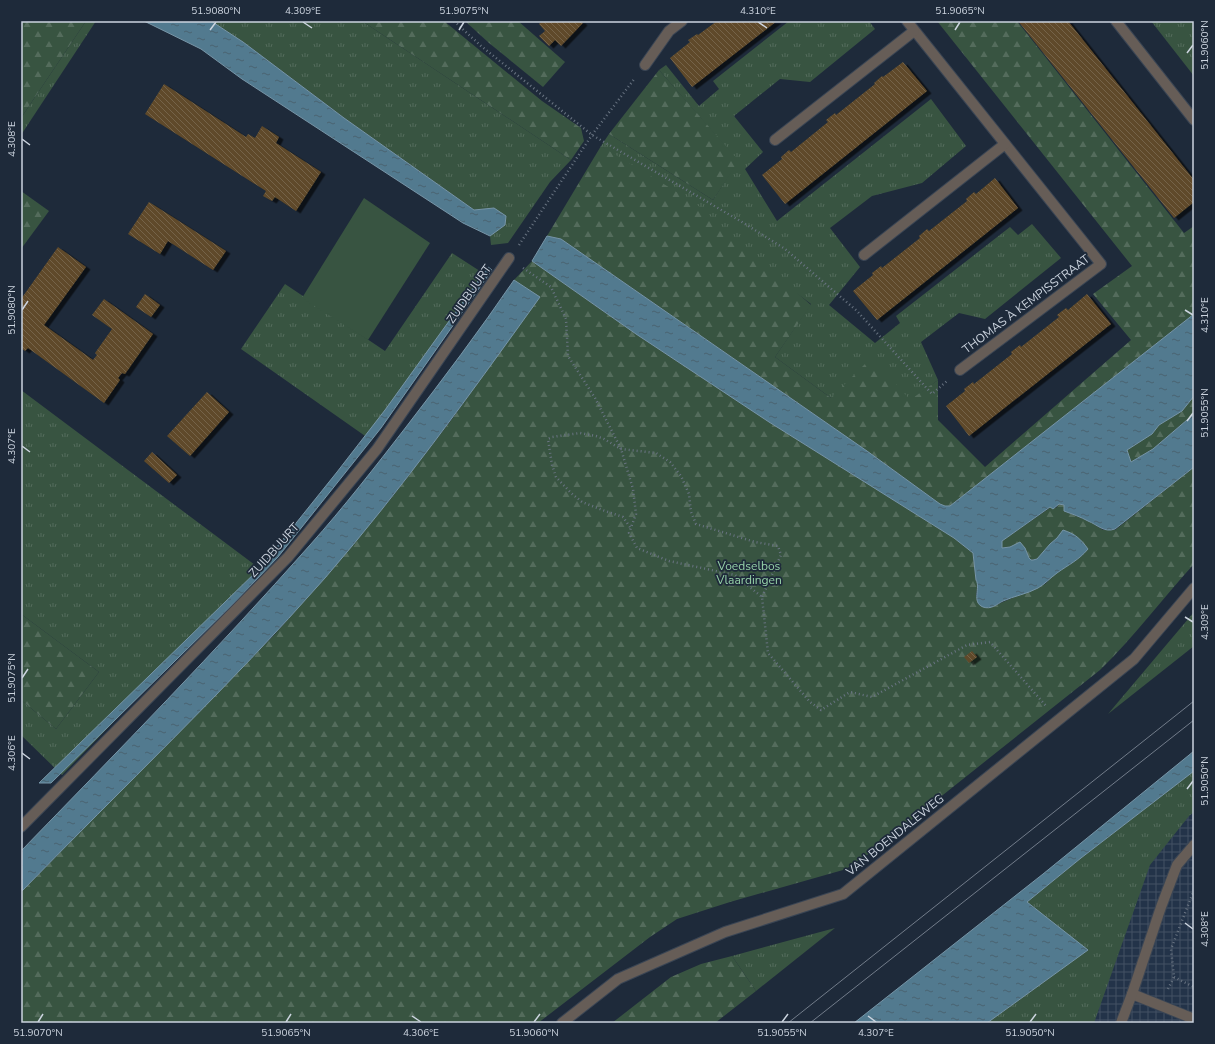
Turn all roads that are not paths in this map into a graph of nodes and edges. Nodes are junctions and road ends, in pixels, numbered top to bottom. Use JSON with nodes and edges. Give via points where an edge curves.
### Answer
{"nodes":[{"id":1,"x":682,"y":21,"type":"edge"},
{"id":2,"x":907,"y":21,"type":"edge"},
{"id":3,"x":1116,"y":21,"type":"edge"},
{"id":4,"x":914,"y":31,"type":"junction"},
{"id":5,"x":645,"y":65,"type":"road end"},
{"id":6,"x":1194,"y":120,"type":"edge"},
{"id":7,"x":775,"y":140,"type":"dead end"},
{"id":8,"x":1005,"y":144,"type":"junction"},
{"id":9,"x":864,"y":255,"type":"dead end"},
{"id":10,"x":509,"y":258,"type":"road end"},
{"id":11,"x":960,"y":370,"type":"road end"},
{"id":12,"x":1194,"y":588,"type":"edge"},
{"id":13,"x":21,"y":827,"type":"edge"},
{"id":14,"x":1194,"y":845,"type":"edge"},
{"id":15,"x":1132,"y":994,"type":"junction"},
{"id":16,"x":1194,"y":1018,"type":"edge"},
{"id":17,"x":562,"y":1023,"type":"edge"},
{"id":18,"x":1121,"y":1023,"type":"edge"}],
"edges":[{"from":1,"to":5,"type":"street","via":[[669,32]]},
{"from":2,"to":4,"type":"street","name":"THOMAS À KEMPISSTRAAT"},
{"from":3,"to":6,"type":"street"},
{"from":4,"to":7,"type":"street"},
{"from":4,"to":8,"type":"street","name":"THOMAS À KEMPISSTRAAT"},
{"from":8,"to":9,"type":"street"},
{"from":8,"to":11,"type":"street","name":"THOMAS À KEMPISSTRAAT","via":[[1101,264]]},
{"from":10,"to":13,"type":"street","name":"ZUIDBUURT","via":[[376,449],[288,557]]},
{"from":12,"to":17,"type":"street","name":"VAN BOENDALEWEG","via":[[1134,659],[843,894],[725,932],[618,979]]},
{"from":14,"to":15,"type":"street","via":[[1177,865]]},
{"from":15,"to":16,"type":"street"},
{"from":15,"to":18,"type":"street"}]}
